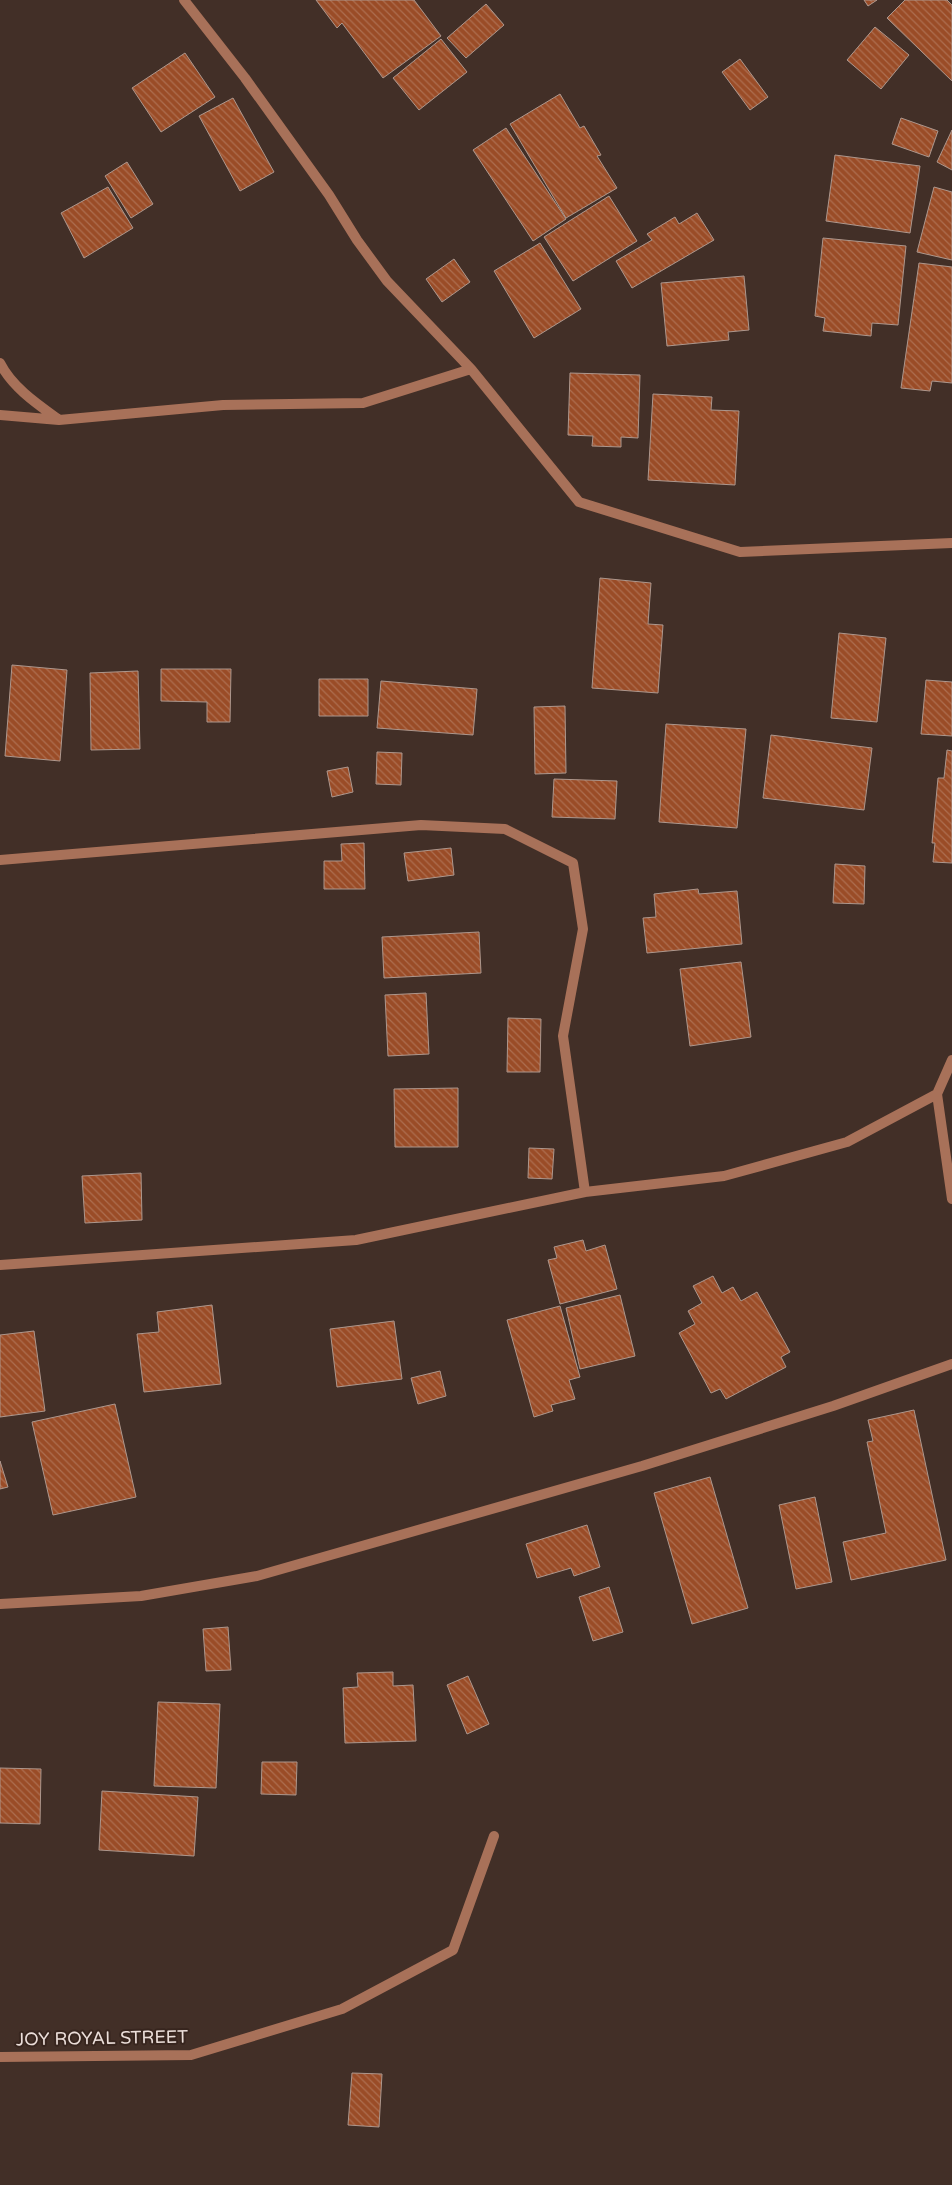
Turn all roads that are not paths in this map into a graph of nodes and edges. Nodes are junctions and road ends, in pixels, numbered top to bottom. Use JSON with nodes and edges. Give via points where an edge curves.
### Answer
{"nodes":[{"id":1,"x":184,"y":0,"type":"edge"},
{"id":2,"x":0,"y":363,"type":"edge"},
{"id":3,"x":471,"y":369,"type":"junction"},
{"id":4,"x":0,"y":415,"type":"edge"},
{"id":5,"x":59,"y":420,"type":"junction"},
{"id":6,"x":952,"y":543,"type":"edge"},
{"id":7,"x":0,"y":860,"type":"edge"},
{"id":8,"x":952,"y":1060,"type":"edge"},
{"id":9,"x":937,"y":1094,"type":"junction"},
{"id":10,"x":585,"y":1192,"type":"junction"},
{"id":11,"x":952,"y":1199,"type":"edge"},
{"id":12,"x":0,"y":1265,"type":"edge"},
{"id":13,"x":952,"y":1364,"type":"edge"},
{"id":14,"x":0,"y":1604,"type":"edge"},
{"id":15,"x":494,"y":1836,"type":"dead end"},
{"id":16,"x":0,"y":2057,"type":"edge"}],
"edges":[{"from":1,"to":3,"type":"street","via":[[329,195],[386,281]]},
{"from":2,"to":5,"type":"street","via":[[4,372],[32,401]]},
{"from":3,"to":5,"type":"street","via":[[363,404],[223,405]]},
{"from":3,"to":6,"type":"street","via":[[579,502],[740,552]]},
{"from":4,"to":5,"type":"street"},
{"from":7,"to":10,"type":"street","via":[[421,825],[505,829],[572,863],[583,929],[564,1036]]},
{"from":8,"to":9,"type":"street"},
{"from":9,"to":10,"type":"street","via":[[847,1142],[724,1176]]},
{"from":9,"to":11,"type":"street"},
{"from":10,"to":12,"type":"street","via":[[356,1240]]},
{"from":13,"to":14,"type":"street","via":[[833,1406],[642,1466],[257,1576],[141,1596]]},
{"from":15,"to":16,"type":"street","name":"JOY ROYAL STREET","via":[[454,1950],[342,2009],[191,2055]]}]}
